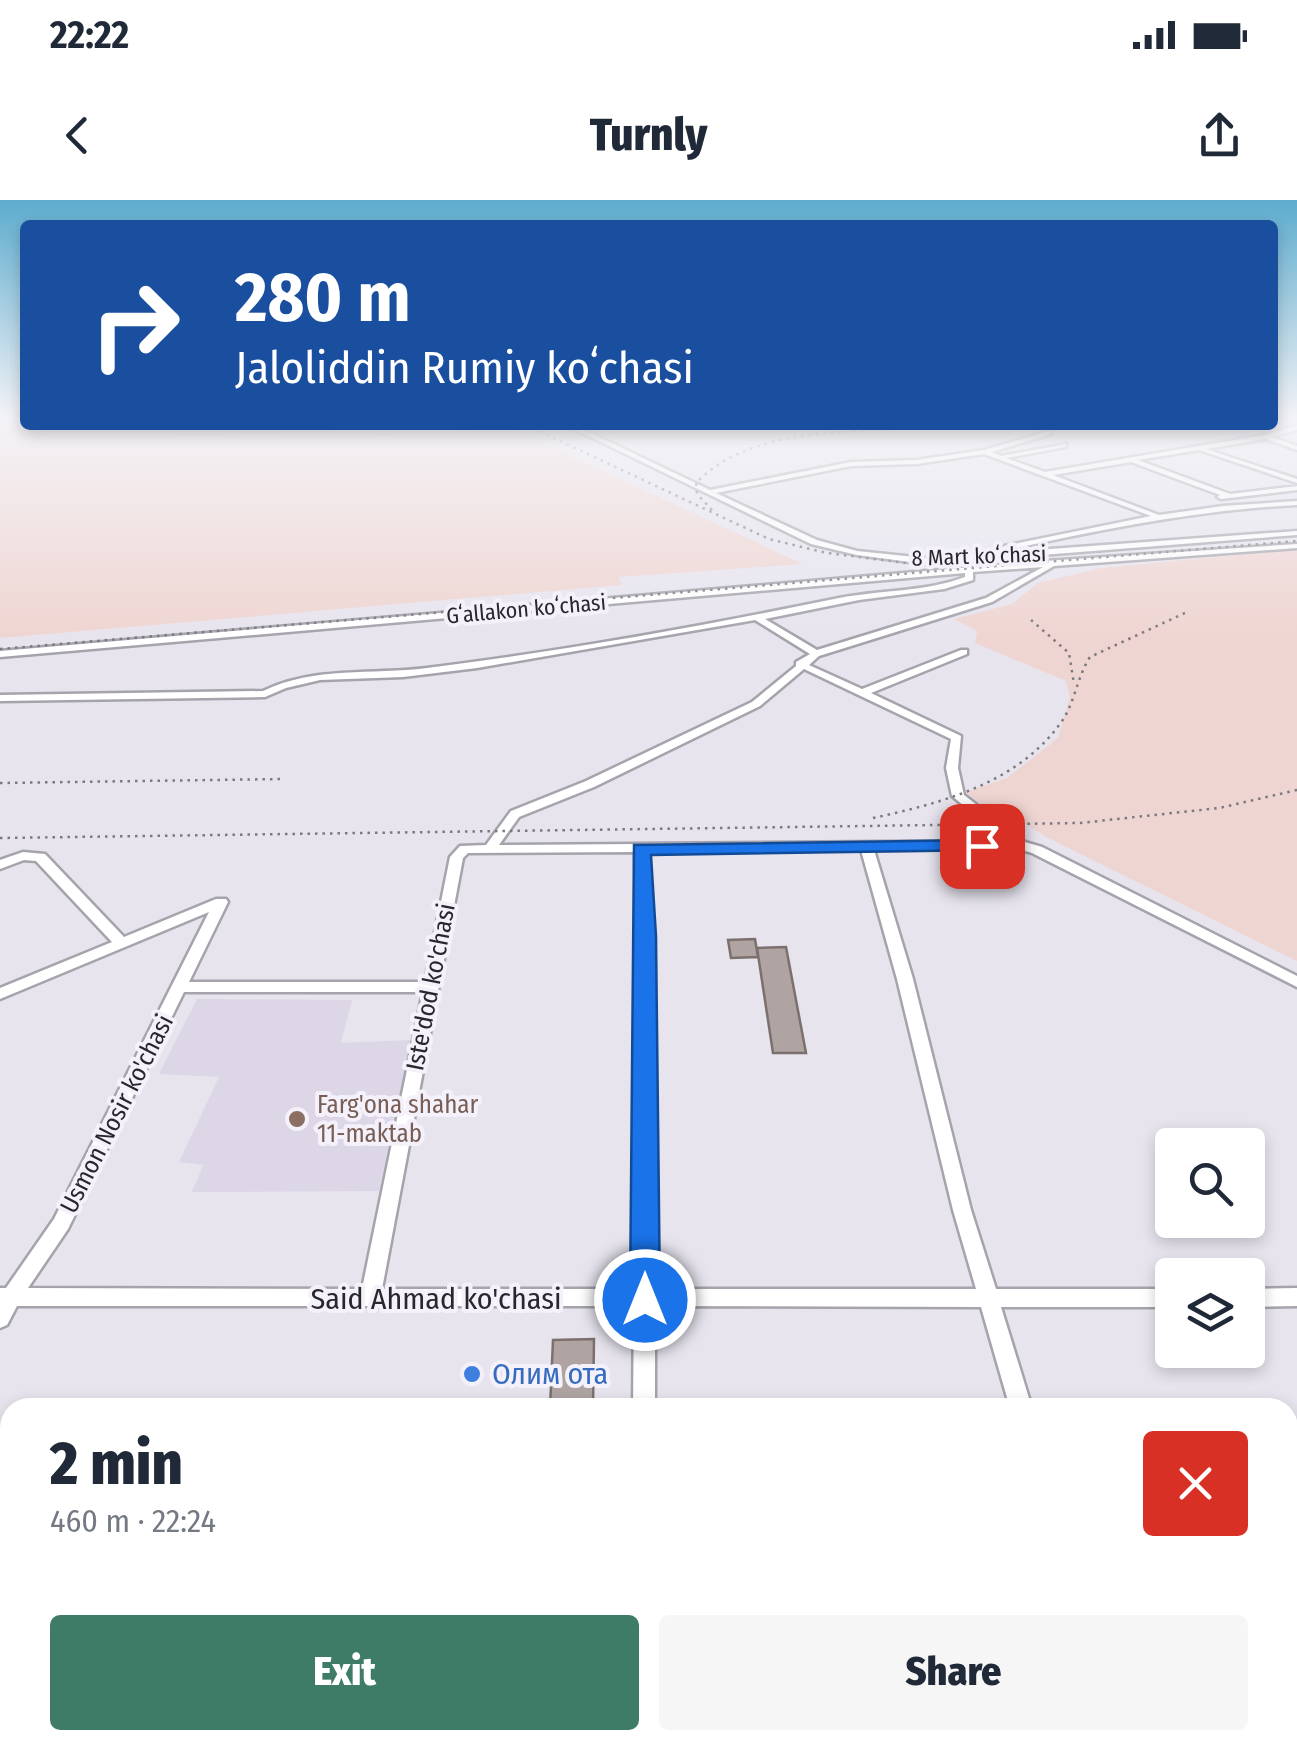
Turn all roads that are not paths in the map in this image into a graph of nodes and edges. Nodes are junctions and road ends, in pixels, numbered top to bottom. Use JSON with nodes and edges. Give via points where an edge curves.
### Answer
{"nodes":[{"id":1,"x":712,"y":492,"type":"edge"},
{"id":2,"x":1095,"y":492,"type":"edge"},
{"id":3,"x":1219,"y":492,"type":"edge"},
{"id":4,"x":1252,"y":492,"type":"edge"},
{"id":5,"x":1229,"y":496,"type":"junction"},
{"id":6,"x":1297,"y":503,"type":"edge"},
{"id":7,"x":1150,"y":513,"type":"junction"},
{"id":8,"x":1297,"y":533,"type":"edge"},
{"id":9,"x":1297,"y":546,"type":"edge"},
{"id":10,"x":959,"y":559,"type":"junction"},
{"id":11,"x":1051,"y":565,"type":"junction"},
{"id":12,"x":968,"y":571,"type":"junction"},
{"id":13,"x":758,"y":618,"type":"junction"},
{"id":14,"x":964,"y":652,"type":"dead end"},
{"id":15,"x":0,"y":654,"type":"edge"},
{"id":16,"x":816,"y":654,"type":"junction"},
{"id":17,"x":800,"y":664,"type":"junction"},
{"id":18,"x":864,"y":692,"type":"junction"},
{"id":19,"x":0,"y":698,"type":"edge"},
{"id":20,"x":1020,"y":845,"type":"junction"},
{"id":21,"x":491,"y":847,"type":"junction"},
{"id":22,"x":867,"y":848,"type":"junction"},
{"id":23,"x":641,"y":849,"type":"junction"},
{"id":24,"x":0,"y":866,"type":"edge"},
{"id":25,"x":122,"y":944,"type":"junction"},
{"id":26,"x":1297,"y":982,"type":"edge"},
{"id":27,"x":432,"y":986,"type":"junction"},
{"id":28,"x":180,"y":987,"type":"junction"},
{"id":29,"x":0,"y":994,"type":"edge"},
{"id":30,"x":6,"y":1297,"type":"edge"},
{"id":31,"x":1297,"y":1297,"type":"edge"},
{"id":32,"x":1155,"y":1298,"type":"edge"},
{"id":33,"x":1265,"y":1298,"type":"edge"},
{"id":34,"x":370,"y":1299,"type":"junction"},
{"id":35,"x":990,"y":1299,"type":"junction"},
{"id":36,"x":645,"y":1300,"type":"junction"},
{"id":37,"x":0,"y":1319,"type":"edge"},
{"id":38,"x":644,"y":1398,"type":"edge"},
{"id":39,"x":1018,"y":1398,"type":"edge"}],
"edges":[{"from":1,"to":10,"type":"street","name":"8 Mart koʻchasi","via":[[814,542],[925,561]]},
{"from":2,"to":7,"type":"street"},
{"from":3,"to":5,"type":"street"},
{"from":4,"to":5,"type":"street"},
{"from":5,"to":7,"type":"street"},
{"from":6,"to":7,"type":"street"},
{"from":7,"to":10,"type":"street"},
{"from":8,"to":10,"type":"street","name":"8 Mart koʻchasi"},
{"from":9,"to":11,"type":"street","name":"Gʻallakon koʻchasi"},
{"from":11,"to":12,"type":"street","name":"Gʻallakon koʻchasi"},
{"from":11,"to":16,"type":"street","via":[[989,600]]},
{"from":12,"to":13,"type":"street","via":[[970,578],[939,589],[890,591]]},
{"from":12,"to":15,"type":"street","name":"Gʻallakon koʻchasi"},
{"from":13,"to":16,"type":"street"},
{"from":13,"to":19,"type":"street","via":[[451,668],[290,681],[265,694]]},
{"from":14,"to":18,"type":"street"},
{"from":16,"to":17,"type":"street"},
{"from":17,"to":18,"type":"street"},
{"from":17,"to":21,"type":"street","via":[[756,704],[515,814]]},
{"from":18,"to":20,"type":"street","via":[[957,738],[952,768],[958,796]]},
{"from":20,"to":22,"type":"street"},
{"from":20,"to":26,"type":"street"},
{"from":21,"to":23,"type":"street"},
{"from":21,"to":27,"type":"street","name":"Iste'dod ko'chasi","via":[[460,852]]},
{"from":22,"to":23,"type":"street"},
{"from":22,"to":35,"type":"street"},
{"from":23,"to":36,"type":"street"},
{"from":24,"to":25,"type":"street","via":[[40,857]]},
{"from":25,"to":28,"type":"street","name":"Usmon Nosir ko'chasi","via":[[221,902]]},
{"from":25,"to":29,"type":"street"},
{"from":27,"to":28,"type":"street"},
{"from":27,"to":34,"type":"street","name":"Iste'dod ko'chasi"},
{"from":28,"to":30,"type":"street","name":"Usmon Nosir ko'chasi","via":[[61,1224]]},
{"from":30,"to":34,"type":"street","name":"Said Ahmad ko'chasi"},
{"from":30,"to":37,"type":"street","name":"Usmon Nosir ko'chasi"},
{"from":31,"to":33,"type":"street"},
{"from":32,"to":35,"type":"street","name":"Said Ahmad ko'chasi"},
{"from":34,"to":36,"type":"street","name":"Said Ahmad ko'chasi"},
{"from":35,"to":36,"type":"street","name":"Said Ahmad ko'chasi"},
{"from":35,"to":39,"type":"street"},
{"from":36,"to":38,"type":"street"}]}
